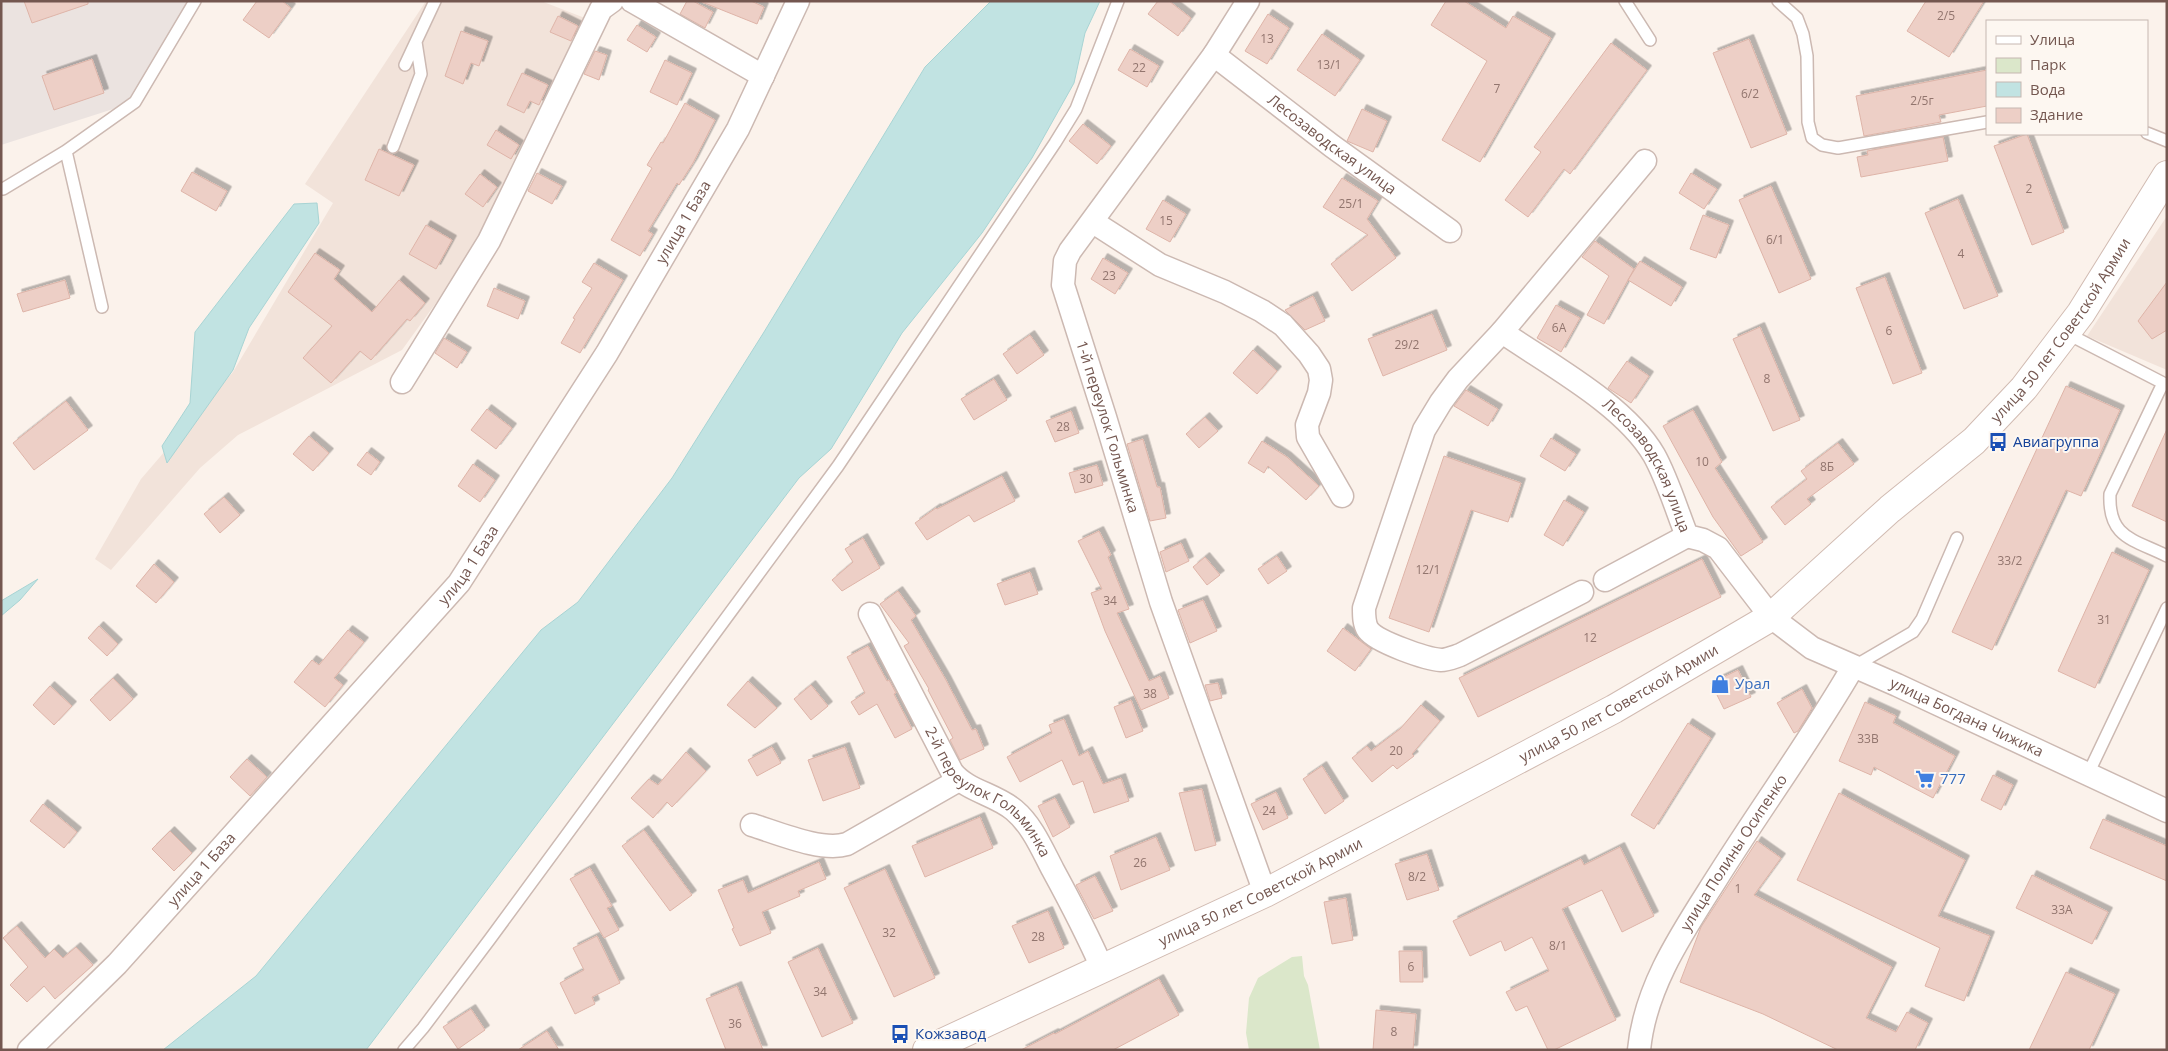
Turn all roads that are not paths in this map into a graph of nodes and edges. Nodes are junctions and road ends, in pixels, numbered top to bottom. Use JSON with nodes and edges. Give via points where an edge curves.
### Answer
{"nodes":[{"id":1,"x":195,"y":1,"type":"edge"},
{"id":2,"x":435,"y":1,"type":"edge"},
{"id":3,"x":612,"y":1,"type":"edge"},
{"id":4,"x":632,"y":1,"type":"edge"},
{"id":5,"x":798,"y":1,"type":"edge"},
{"id":6,"x":1118,"y":1,"type":"edge"},
{"id":7,"x":1248,"y":1,"type":"edge"},
{"id":8,"x":1625,"y":1,"type":"edge"},
{"id":9,"x":1778,"y":1,"type":"edge"},
{"id":10,"x":1650,"y":40,"type":"dead end"},
{"id":11,"x":416,"y":42,"type":"junction"},
{"id":12,"x":1214,"y":55,"type":"junction"},
{"id":13,"x":405,"y":65,"type":"dead end"},
{"id":14,"x":763,"y":76,"type":"junction"},
{"id":15,"x":1986,"y":122,"type":"edge"},
{"id":16,"x":2148,"y":133,"type":"edge"},
{"id":17,"x":2167,"y":141,"type":"edge"},
{"id":18,"x":393,"y":147,"type":"dead end"},
{"id":19,"x":66,"y":151,"type":"junction"},
{"id":20,"x":1644,"y":161,"type":"dead end"},
{"id":21,"x":2165,"y":180,"type":"edge"},
{"id":22,"x":3,"y":189,"type":"dead end"},
{"id":23,"x":1093,"y":222,"type":"junction"},
{"id":24,"x":1450,"y":231,"type":"dead end"},
{"id":25,"x":102,"y":307,"type":"dead end"},
{"id":26,"x":1502,"y":332,"type":"junction"},
{"id":27,"x":2066,"y":333,"type":"junction"},
{"id":28,"x":402,"y":382,"type":"dead end"},
{"id":29,"x":2165,"y":384,"type":"edge"},
{"id":30,"x":1342,"y":496,"type":"dead end"},
{"id":31,"x":1687,"y":536,"type":"junction"},
{"id":32,"x":1957,"y":538,"type":"dead end"},
{"id":33,"x":2167,"y":556,"type":"edge"},
{"id":34,"x":1605,"y":580,"type":"dead end"},
{"id":35,"x":1582,"y":592,"type":"dead end"},
{"id":36,"x":2167,"y":608,"type":"edge"},
{"id":37,"x":870,"y":614,"type":"dead end"},
{"id":38,"x":1770,"y":617,"type":"junction"},
{"id":39,"x":1853,"y":667,"type":"junction"},
{"id":40,"x":2088,"y":774,"type":"junction"},
{"id":41,"x":959,"y":780,"type":"junction"},
{"id":42,"x":2167,"y":811,"type":"edge"},
{"id":43,"x":752,"y":825,"type":"dead end"},
{"id":44,"x":1265,"y":893,"type":"junction"},
{"id":45,"x":1104,"y":970,"type":"junction"},
{"id":46,"x":29,"y":1050,"type":"edge"},
{"id":47,"x":404,"y":1050,"type":"edge"},
{"id":48,"x":927,"y":1050,"type":"edge"},
{"id":49,"x":1639,"y":1050,"type":"edge"}],
"edges":[{"from":1,"to":19,"type":"lane","via":[[135,102]]},
{"from":2,"to":11,"type":"lane"},
{"from":3,"to":28,"type":"street","via":[[601,9],[489,241]]},
{"from":4,"to":14,"type":"street"},
{"from":5,"to":14,"type":"street","name":"улица 1 База"},
{"from":6,"to":47,"type":"lane","via":[[1071,118],[838,466],[490,939]]},
{"from":7,"to":12,"type":"street","name":"1-й переулок Гольминка"},
{"from":8,"to":10,"type":"lane"},
{"from":9,"to":15,"type":"lane","via":[[1797,18],[1803,34],[1807,56],[1808,122],[1812,138],[1822,145],[1838,148]]},
{"from":11,"to":13,"type":"lane"},
{"from":11,"to":18,"type":"lane","via":[[421,74]]},
{"from":12,"to":23,"type":"street","name":"1-й переулок Гольминка"},
{"from":12,"to":24,"type":"street","name":"Лесозаводская улица"},
{"from":14,"to":46,"type":"street","name":"улица 1 База","via":[[738,129],[607,353],[459,583],[117,964]]},
{"from":16,"to":17,"type":"lane"},
{"from":19,"to":22,"type":"lane"},
{"from":19,"to":25,"type":"lane"},
{"from":20,"to":26,"type":"street"},
{"from":21,"to":27,"type":"main road","name":"улица 50 лет Советской Армии"},
{"from":23,"to":30,"type":"street","via":[[1160,265],[1225,292],[1283,324],[1319,369],[1320,393],[1307,426],[1308,437]]},
{"from":23,"to":44,"type":"street","name":"1-й переулок Гольминка","via":[[1065,261],[1063,285],[1161,602]]},
{"from":26,"to":31,"type":"street","name":"Лесозаводская улица","via":[[1605,402],[1641,436],[1655,456]]},
{"from":26,"to":35,"type":"street","via":[[1458,379],[1424,430],[1364,608],[1367,629],[1374,636],[1426,658],[1443,660],[1460,656]]},
{"from":27,"to":29,"type":"lane"},
{"from":27,"to":38,"type":"main road","name":"улица 50 лет Советской Армии","via":[[2024,388],[1974,440],[1890,509]]},
{"from":29,"to":33,"type":"lane","via":[[2110,494],[2110,509],[2113,523],[2124,535]]},
{"from":31,"to":34,"type":"street"},
{"from":31,"to":38,"type":"street","name":"Лесозаводская улица","via":[[1718,548]]},
{"from":32,"to":39,"type":"lane","via":[[1922,619],[1913,632]]},
{"from":36,"to":40,"type":"lane"},
{"from":37,"to":41,"type":"street","name":"2-й переулок Гольминка"},
{"from":38,"to":39,"type":"street","name":"улица Богдана Чижика","via":[[1812,648]]},
{"from":38,"to":44,"type":"main road","name":"улица 50 лет Советской Армии","via":[[1614,709]]},
{"from":39,"to":40,"type":"street","name":"улица Богдана Чижика"},
{"from":39,"to":49,"type":"street","name":"улица Полины Осипенко","via":[[1672,950],[1652,997]]},
{"from":40,"to":42,"type":"street","name":"улица Богдана Чижика"},
{"from":41,"to":43,"type":"street","via":[[839,847]]},
{"from":41,"to":45,"type":"street","name":"2-й переулок Гольминка","via":[[1008,806],[1031,829]]},
{"from":44,"to":45,"type":"main road","name":"улица 50 лет Советской Армии"},
{"from":45,"to":48,"type":"main road","name":"улица 50 лет Советской Армии"}]}
